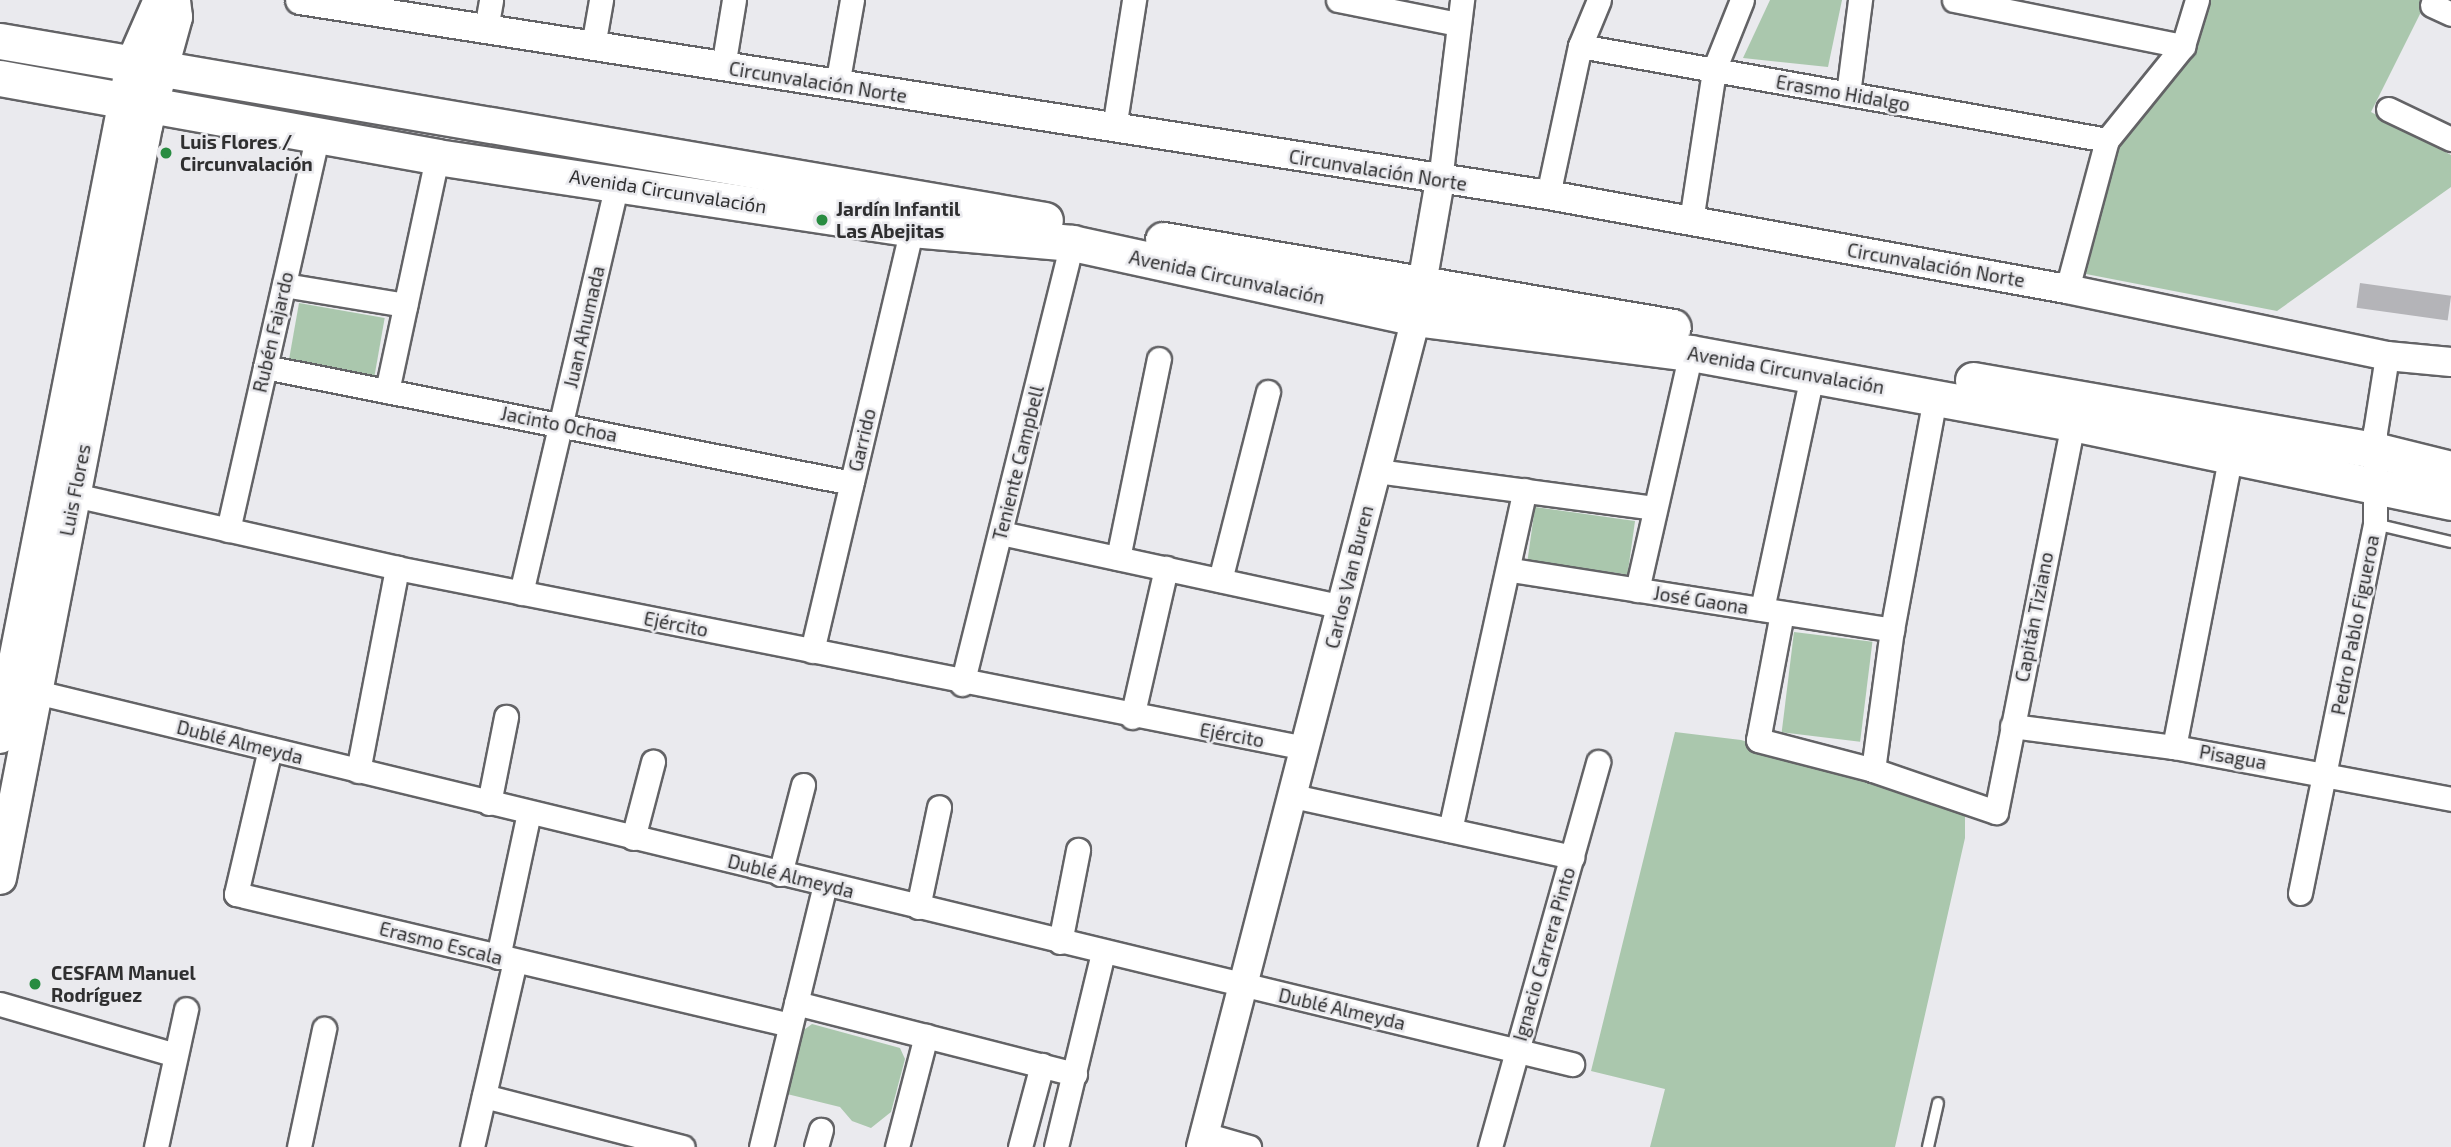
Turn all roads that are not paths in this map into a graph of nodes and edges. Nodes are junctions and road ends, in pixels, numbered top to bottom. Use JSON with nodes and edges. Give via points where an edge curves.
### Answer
{"nodes":[{"id":1,"x":160,"y":0,"type":"edge"},
{"id":2,"x":174,"y":0,"type":"edge"},
{"id":3,"x":300,"y":0,"type":"edge"},
{"id":4,"x":491,"y":0,"type":"edge"},
{"id":5,"x":601,"y":0,"type":"edge"},
{"id":6,"x":734,"y":0,"type":"edge"},
{"id":7,"x":852,"y":0,"type":"edge"},
{"id":8,"x":1134,"y":0,"type":"edge"},
{"id":9,"x":1338,"y":0,"type":"edge"},
{"id":10,"x":1462,"y":0,"type":"edge"},
{"id":11,"x":1599,"y":0,"type":"edge"},
{"id":12,"x":1742,"y":0,"type":"edge"},
{"id":13,"x":1860,"y":0,"type":"edge"},
{"id":14,"x":1954,"y":0,"type":"edge"},
{"id":15,"x":2197,"y":0,"type":"edge"},
{"id":16,"x":1458,"y":24,"type":"junction"},
{"id":17,"x":486,"y":29,"type":"junction"},
{"id":18,"x":0,"y":41,"type":"edge"},
{"id":19,"x":593,"y":46,"type":"junction"},
{"id":20,"x":1580,"y":46,"type":"junction"},
{"id":21,"x":2183,"y":46,"type":"junction"},
{"id":22,"x":723,"y":67,"type":"junction"},
{"id":23,"x":1714,"y":70,"type":"junction"},
{"id":24,"x":0,"y":78,"type":"edge"},
{"id":25,"x":143,"y":85,"type":"junction"},
{"id":26,"x":837,"y":85,"type":"junction"},
{"id":27,"x":1848,"y":94,"type":"junction"},
{"id":28,"x":2388,"y":109,"type":"dead end"},
{"id":29,"x":1114,"y":128,"type":"junction"},
{"id":30,"x":318,"y":134,"type":"junction"},
{"id":31,"x":2451,"y":139,"type":"edge"},
{"id":32,"x":2107,"y":140,"type":"junction"},
{"id":33,"x":437,"y":157,"type":"junction"},
{"id":34,"x":1440,"y":180,"type":"junction"},
{"id":35,"x":617,"y":183,"type":"junction"},
{"id":36,"x":1548,"y":195,"type":"junction"},
{"id":37,"x":1690,"y":221,"type":"junction"},
{"id":38,"x":912,"y":229,"type":"junction"},
{"id":39,"x":1072,"y":243,"type":"junction"},
{"id":40,"x":1420,"y":284,"type":"junction"},
{"id":41,"x":284,"y":285,"type":"junction"},
{"id":42,"x":2067,"y":289,"type":"junction"},
{"id":43,"x":405,"y":305,"type":"junction"},
{"id":44,"x":1416,"y":318,"type":"junction"},
{"id":45,"x":1691,"y":353,"type":"junction"},
{"id":46,"x":2388,"y":356,"type":"junction"},
{"id":47,"x":1159,"y":359,"type":"dead end"},
{"id":48,"x":2451,"y":362,"type":"edge"},
{"id":49,"x":265,"y":368,"type":"junction"},
{"id":50,"x":1812,"y":375,"type":"junction"},
{"id":51,"x":387,"y":391,"type":"junction"},
{"id":52,"x":1268,"y":391,"type":"dead end"},
{"id":53,"x":1935,"y":397,"type":"junction"},
{"id":54,"x":2074,"y":423,"type":"junction"},
{"id":55,"x":561,"y":424,"type":"junction"},
{"id":56,"x":2374,"y":450,"type":"junction"},
{"id":57,"x":2231,"y":454,"type":"junction"},
{"id":58,"x":2451,"y":469,"type":"edge"},
{"id":59,"x":1377,"y":471,"type":"junction"},
{"id":60,"x":852,"y":483,"type":"junction"},
{"id":61,"x":2377,"y":484,"type":"junction"},
{"id":62,"x":1525,"y":490,"type":"junction"},
{"id":63,"x":62,"y":492,"type":"junction"},
{"id":64,"x":2451,"y":502,"type":"edge"},
{"id":65,"x":1654,"y":508,"type":"junction"},
{"id":66,"x":2375,"y":524,"type":"junction"},
{"id":67,"x":228,"y":530,"type":"junction"},
{"id":68,"x":1001,"y":533,"type":"junction"},
{"id":69,"x":2451,"y":542,"type":"edge"},
{"id":70,"x":1118,"y":558,"type":"junction"},
{"id":71,"x":397,"y":568,"type":"junction"},
{"id":72,"x":1166,"y":568,"type":"junction"},
{"id":73,"x":1511,"y":570,"type":"junction"},
{"id":74,"x":1220,"y":580,"type":"junction"},
{"id":75,"x":1637,"y":590,"type":"junction"},
{"id":76,"x":521,"y":593,"type":"junction"},
{"id":77,"x":1342,"y":607,"type":"junction"},
{"id":78,"x":1772,"y":611,"type":"junction"},
{"id":79,"x":1892,"y":630,"type":"junction"},
{"id":80,"x":813,"y":651,"type":"junction"},
{"id":81,"x":962,"y":684,"type":"junction"},
{"id":82,"x":23,"y":689,"type":"junction"},
{"id":83,"x":506,"y":717,"type":"dead end"},
{"id":84,"x":1132,"y":718,"type":"junction"},
{"id":85,"x":2012,"y":726,"type":"junction"},
{"id":86,"x":0,"y":737,"type":"edge"},
{"id":87,"x":2174,"y":747,"type":"junction"},
{"id":88,"x":1305,"y":748,"type":"junction"},
{"id":89,"x":270,"y":749,"type":"junction"},
{"id":90,"x":653,"y":762,"type":"dead end"},
{"id":91,"x":1598,"y":762,"type":"dead end"},
{"id":92,"x":1873,"y":770,"type":"junction"},
{"id":93,"x":358,"y":771,"type":"junction"},
{"id":94,"x":2325,"y":774,"type":"junction"},
{"id":95,"x":803,"y":785,"type":"dead end"},
{"id":96,"x":1293,"y":796,"type":"junction"},
{"id":97,"x":2451,"y":799,"type":"edge"},
{"id":98,"x":489,"y":803,"type":"junction"},
{"id":99,"x":939,"y":807,"type":"dead end"},
{"id":100,"x":528,"y":812,"type":"junction"},
{"id":101,"x":1450,"y":830,"type":"junction"},
{"id":102,"x":633,"y":838,"type":"junction"},
{"id":103,"x":1078,"y":850,"type":"dead end"},
{"id":104,"x":1572,"y":856,"type":"junction"},
{"id":105,"x":780,"y":874,"type":"junction"},
{"id":106,"x":0,"y":878,"type":"edge"},
{"id":107,"x":825,"y":885,"type":"junction"},
{"id":108,"x":2300,"y":893,"type":"dead end"},
{"id":109,"x":918,"y":907,"type":"junction"},
{"id":110,"x":1060,"y":942,"type":"junction"},
{"id":111,"x":1103,"y":952,"type":"junction"},
{"id":112,"x":507,"y":959,"type":"junction"},
{"id":113,"x":1244,"y":987,"type":"junction"},
{"id":114,"x":0,"y":1004,"type":"edge"},
{"id":115,"x":186,"y":1009,"type":"dead end"},
{"id":116,"x":793,"y":1014,"type":"junction"},
{"id":117,"x":324,"y":1028,"type":"dead end"},
{"id":118,"x":926,"y":1036,"type":"junction"},
{"id":119,"x":1517,"y":1049,"type":"junction"},
{"id":120,"x":175,"y":1055,"type":"junction"},
{"id":121,"x":1572,"y":1063,"type":"dead end"},
{"id":122,"x":1042,"y":1065,"type":"junction"},
{"id":123,"x":1075,"y":1073,"type":"junction"},
{"id":124,"x":484,"y":1096,"type":"junction"},
{"id":125,"x":1938,"y":1103,"type":"dead end"},
{"id":126,"x":1202,"y":1140,"type":"edge"},
{"id":127,"x":156,"y":1147,"type":"edge"},
{"id":128,"x":299,"y":1147,"type":"edge"},
{"id":129,"x":472,"y":1147,"type":"edge"},
{"id":130,"x":682,"y":1147,"type":"edge"},
{"id":131,"x":761,"y":1147,"type":"edge"},
{"id":132,"x":897,"y":1147,"type":"edge"},
{"id":133,"x":1020,"y":1147,"type":"edge"},
{"id":134,"x":1056,"y":1147,"type":"edge"},
{"id":135,"x":1249,"y":1147,"type":"edge"},
{"id":136,"x":1490,"y":1147,"type":"edge"},
{"id":137,"x":1927,"y":1147,"type":"edge"}],
"edges":[{"from":1,"to":25,"type":"main road"},
{"from":2,"to":25,"type":"main road","via":[[176,17]]},
{"from":3,"to":17,"type":"street","name":"Circunvalación Norte"},
{"from":4,"to":17,"type":"street"},
{"from":5,"to":19,"type":"street"},
{"from":6,"to":22,"type":"street"},
{"from":7,"to":26,"type":"street"},
{"from":8,"to":29,"type":"street"},
{"from":9,"to":16,"type":"street"},
{"from":10,"to":16,"type":"street","name":"Carlos Van Buren"},
{"from":11,"to":20,"type":"street"},
{"from":12,"to":23,"type":"street"},
{"from":13,"to":27,"type":"street"},
{"from":14,"to":21,"type":"street"},
{"from":15,"to":21,"type":"street"},
{"from":16,"to":34,"type":"street","name":"Carlos Van Buren"},
{"from":17,"to":19,"type":"street","name":"Circunvalación Norte"},
{"from":18,"to":25,"type":"main road","name":"Avenida Circunvalación"},
{"from":19,"to":22,"type":"street","name":"Circunvalación Norte"},
{"from":20,"to":23,"type":"street","name":"Erasmo Hidalgo"},
{"from":20,"to":36,"type":"street"},
{"from":21,"to":32,"type":"street"},
{"from":22,"to":26,"type":"street","name":"Circunvalación Norte"},
{"from":23,"to":27,"type":"street","name":"Erasmo Hidalgo"},
{"from":23,"to":37,"type":"street"},
{"from":24,"to":25,"type":"main road","name":"Avenida Circunvalación"},
{"from":25,"to":30,"type":"main road","name":"Avenida Circunvalación"},
{"from":25,"to":40,"type":"main road","name":"Avenida Circunvalación"},
{"from":25,"to":63,"type":"main road","name":"Luis Flores"},
{"from":26,"to":29,"type":"street","name":"Circunvalación Norte"},
{"from":27,"to":32,"type":"street","name":"Erasmo Hidalgo"},
{"from":28,"to":31,"type":"street"},
{"from":29,"to":34,"type":"street","name":"Circunvalación Norte"},
{"from":30,"to":33,"type":"main road","name":"Avenida Circunvalación"},
{"from":30,"to":41,"type":"street","name":"Rubén Fajardo"},
{"from":32,"to":42,"type":"street"},
{"from":33,"to":35,"type":"main road","name":"Avenida Circunvalación"},
{"from":33,"to":43,"type":"street"},
{"from":34,"to":36,"type":"street","name":"Circunvalación Norte"},
{"from":34,"to":40,"type":"street","name":"Carlos Van Buren"},
{"from":35,"to":38,"type":"main road","name":"Avenida Circunvalación"},
{"from":35,"to":55,"type":"street","name":"Juan Ahumada"},
{"from":36,"to":37,"type":"street","name":"Circunvalación Norte"},
{"from":37,"to":42,"type":"street","name":"Circunvalación Norte"},
{"from":38,"to":39,"type":"main road","name":"Avenida Circunvalación"},
{"from":38,"to":60,"type":"street","name":"Garrido"},
{"from":39,"to":44,"type":"main road","name":"Avenida Circunvalación"},
{"from":39,"to":68,"type":"street","name":"Teniente Campbell"},
{"from":40,"to":44,"type":"street","name":"Carlos Van Buren"},
{"from":40,"to":56,"type":"main road","name":"Avenida Circunvalación"},
{"from":41,"to":43,"type":"street"},
{"from":41,"to":49,"type":"street","name":"Rubén Fajardo"},
{"from":42,"to":46,"type":"street","name":"Circunvalación Norte"},
{"from":43,"to":51,"type":"street"},
{"from":44,"to":45,"type":"main road","name":"Avenida Circunvalación"},
{"from":44,"to":59,"type":"street","name":"Carlos Van Buren"},
{"from":45,"to":50,"type":"main road","name":"Avenida Circunvalación"},
{"from":45,"to":65,"type":"street"},
{"from":46,"to":48,"type":"street","name":"Circunvalación Norte"},
{"from":46,"to":56,"type":"street","name":"Pedro Pablo Figueroa"},
{"from":47,"to":70,"type":"street"},
{"from":49,"to":51,"type":"street","name":"Jacinto Ochoa"},
{"from":49,"to":67,"type":"street","name":"Rubén Fajardo"},
{"from":50,"to":53,"type":"main road","name":"Avenida Circunvalación"},
{"from":50,"to":78,"type":"street"},
{"from":51,"to":55,"type":"street","name":"Jacinto Ochoa"},
{"from":52,"to":74,"type":"street"},
{"from":53,"to":54,"type":"main road","name":"Avenida Circunvalación"},
{"from":53,"to":79,"type":"street"},
{"from":54,"to":57,"type":"main road","name":"Avenida Circunvalación"},
{"from":54,"to":85,"type":"street","name":"Capitán Tiziano"},
{"from":55,"to":60,"type":"street","name":"Jacinto Ochoa"},
{"from":55,"to":76,"type":"street","name":"Juan Ahumada"},
{"from":56,"to":58,"type":"main road","name":"Avenida Circunvalación"},
{"from":56,"to":61,"type":"street","name":"Pedro Pablo Figueroa"},
{"from":57,"to":61,"type":"main road","name":"Avenida Circunvalación"},
{"from":57,"to":87,"type":"street"},
{"from":59,"to":62,"type":"street"},
{"from":59,"to":77,"type":"street","name":"Carlos Van Buren"},
{"from":60,"to":80,"type":"street","name":"Garrido"},
{"from":61,"to":64,"type":"main road","name":"Avenida Circunvalación"},
{"from":61,"to":66,"type":"street","name":"Pedro Pablo Figueroa"},
{"from":62,"to":65,"type":"street"},
{"from":62,"to":73,"type":"street"},
{"from":63,"to":67,"type":"street","name":"Ejército"},
{"from":63,"to":82,"type":"main road","name":"Luis Flores"},
{"from":65,"to":75,"type":"street"},
{"from":66,"to":69,"type":"lane"},
{"from":66,"to":94,"type":"street","name":"Pedro Pablo Figueroa"},
{"from":67,"to":71,"type":"street","name":"Ejército"},
{"from":68,"to":70,"type":"street"},
{"from":68,"to":81,"type":"street","name":"Teniente Campbell"},
{"from":70,"to":72,"type":"street"},
{"from":71,"to":76,"type":"street","name":"Ejército"},
{"from":71,"to":93,"type":"street"},
{"from":72,"to":74,"type":"street"},
{"from":72,"to":84,"type":"street"},
{"from":73,"to":75,"type":"street","name":"José Gaona"},
{"from":73,"to":101,"type":"street"},
{"from":74,"to":77,"type":"street"},
{"from":75,"to":78,"type":"street","name":"José Gaona"},
{"from":76,"to":80,"type":"street","name":"Ejército"},
{"from":77,"to":88,"type":"street","name":"Carlos Van Buren"},
{"from":78,"to":79,"type":"street","name":"José Gaona"},
{"from":78,"to":92,"type":"street","via":[[1758,740]]},
{"from":79,"to":92,"type":"street"},
{"from":80,"to":81,"type":"street","name":"Ejército"},
{"from":81,"to":84,"type":"street","name":"Ejército"},
{"from":82,"to":86,"type":"main road","name":"Luis Flores"},
{"from":82,"to":89,"type":"street","name":"Dublé Almeyda"},
{"from":82,"to":106,"type":"main road","name":"Luis Flores"},
{"from":83,"to":98,"type":"street"},
{"from":84,"to":88,"type":"street","name":"Ejército"},
{"from":85,"to":87,"type":"street","name":"Pisagua"},
{"from":85,"to":92,"type":"street","name":"Capitán Tiziano","via":[[1996,812]]},
{"from":87,"to":94,"type":"street","name":"Pisagua"},
{"from":88,"to":96,"type":"street","name":"Carlos Van Buren"},
{"from":89,"to":93,"type":"street","name":"Dublé Almeyda"},
{"from":89,"to":112,"type":"street","name":"Erasmo Escala","via":[[236,894]]},
{"from":90,"to":102,"type":"street"},
{"from":91,"to":104,"type":"street","name":"Ignacio Carrera Pinto"},
{"from":93,"to":98,"type":"street","name":"Dublé Almeyda"},
{"from":94,"to":97,"type":"street","name":"Pisagua"},
{"from":94,"to":108,"type":"street","name":"Pedro Pablo Figueroa"},
{"from":95,"to":105,"type":"street"},
{"from":96,"to":101,"type":"street"},
{"from":96,"to":113,"type":"street","name":"Carlos Van Buren"},
{"from":98,"to":100,"type":"street","name":"Dublé Almeyda"},
{"from":99,"to":109,"type":"street"},
{"from":100,"to":102,"type":"street","name":"Dublé Almeyda"},
{"from":100,"to":112,"type":"street"},
{"from":101,"to":104,"type":"street"},
{"from":102,"to":105,"type":"street","name":"Dublé Almeyda"},
{"from":103,"to":110,"type":"street"},
{"from":104,"to":119,"type":"street","name":"Ignacio Carrera Pinto"},
{"from":105,"to":107,"type":"street","name":"Dublé Almeyda"},
{"from":107,"to":109,"type":"street","name":"Dublé Almeyda"},
{"from":107,"to":116,"type":"street"},
{"from":109,"to":110,"type":"street","name":"Dublé Almeyda"},
{"from":110,"to":111,"type":"street","name":"Dublé Almeyda"},
{"from":111,"to":113,"type":"street","name":"Dublé Almeyda"},
{"from":111,"to":123,"type":"street"},
{"from":112,"to":116,"type":"street","name":"Erasmo Escala"},
{"from":112,"to":124,"type":"street"},
{"from":113,"to":119,"type":"street","name":"Dublé Almeyda"},
{"from":113,"to":126,"type":"street","name":"Carlos Van Buren"},
{"from":114,"to":120,"type":"street"},
{"from":115,"to":120,"type":"street"},
{"from":116,"to":118,"type":"street","name":"Erasmo Escala"},
{"from":116,"to":131,"type":"street"},
{"from":117,"to":128,"type":"street"},
{"from":118,"to":122,"type":"street","name":"Erasmo Escala"},
{"from":118,"to":132,"type":"street"},
{"from":119,"to":121,"type":"street","name":"Dublé Almeyda"},
{"from":119,"to":136,"type":"street","name":"Ignacio Carrera Pinto"},
{"from":120,"to":127,"type":"street"},
{"from":122,"to":123,"type":"street","name":"Erasmo Escala"},
{"from":122,"to":133,"type":"street"},
{"from":123,"to":134,"type":"street"},
{"from":124,"to":129,"type":"street"},
{"from":124,"to":130,"type":"street"},
{"from":125,"to":137,"type":"lane"},
{"from":126,"to":135,"type":"street"}]}
